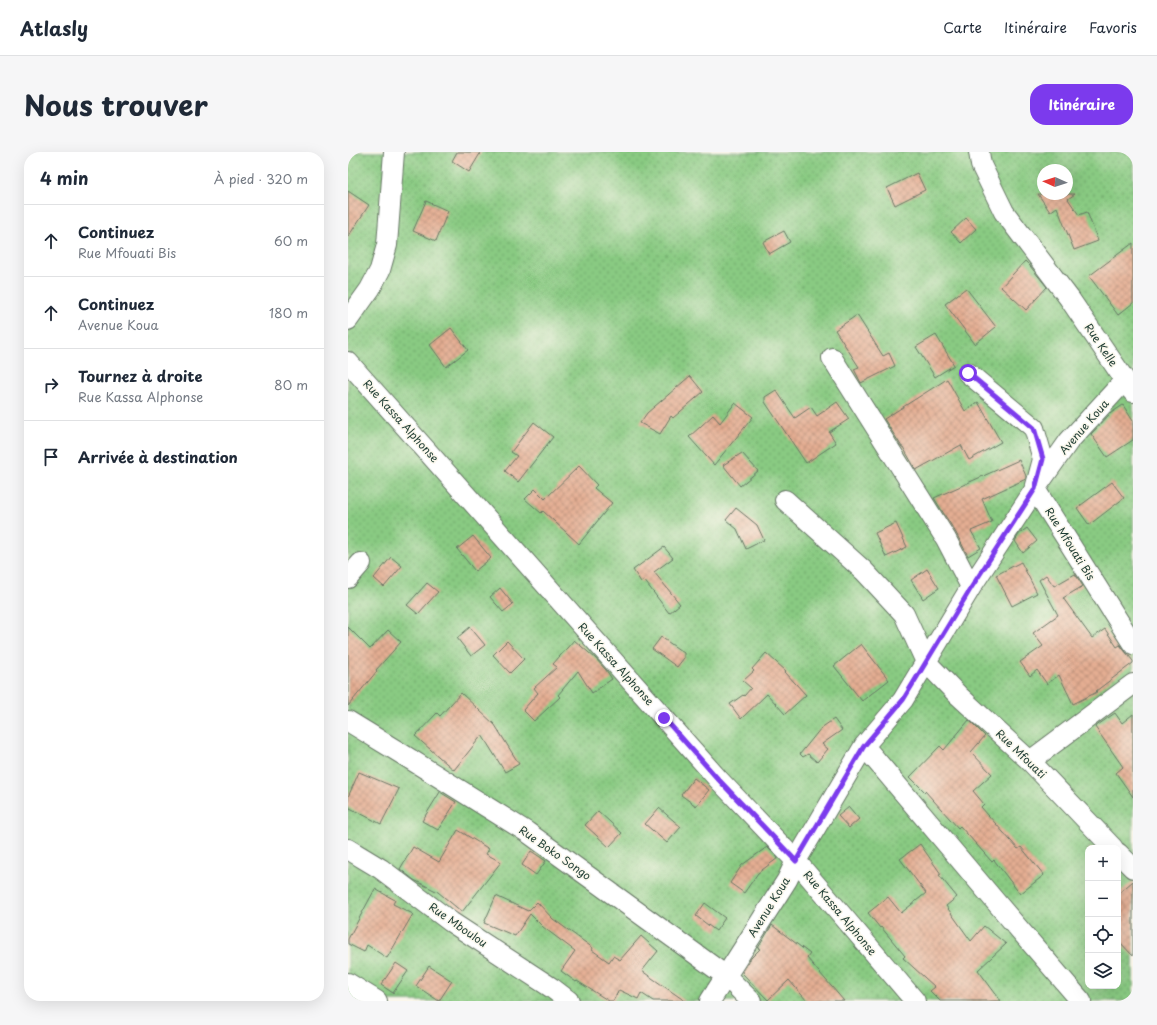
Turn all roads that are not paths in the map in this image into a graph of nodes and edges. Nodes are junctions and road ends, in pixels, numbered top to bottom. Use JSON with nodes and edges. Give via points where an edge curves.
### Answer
{"nodes":[{"id":1,"x":394,"y":152,"type":"edge"},
{"id":2,"x":979,"y":152,"type":"edge"},
{"id":3,"x":348,"y":320,"type":"edge"},
{"id":4,"x":832,"y":358,"type":"dead end"},
{"id":5,"x":348,"y":362,"type":"edge"},
{"id":6,"x":968,"y":373,"type":"dead end"},
{"id":7,"x":1129,"y":386,"type":"edge"},
{"id":8,"x":1035,"y":489,"type":"junction"},
{"id":9,"x":785,"y":500,"type":"dead end"},
{"id":10,"x":361,"y":563,"type":"dead end"},
{"id":11,"x":348,"y":578,"type":"edge"},
{"id":12,"x":971,"y":588,"type":"junction"},
{"id":13,"x":1133,"y":644,"type":"edge"},
{"id":14,"x":926,"y":662,"type":"junction"},
{"id":15,"x":1133,"y":684,"type":"edge"},
{"id":16,"x":348,"y":721,"type":"edge"},
{"id":17,"x":864,"y":746,"type":"junction"},
{"id":18,"x":1030,"y":761,"type":"junction"},
{"id":19,"x":1110,"y":845,"type":"edge"},
{"id":20,"x":348,"y":849,"type":"edge"},
{"id":21,"x":1121,"y":856,"type":"edge"},
{"id":22,"x":796,"y":861,"type":"junction"},
{"id":23,"x":1133,"y":868,"type":"edge"},
{"id":24,"x":726,"y":976,"type":"junction"},
{"id":25,"x":348,"y":982,"type":"edge"},
{"id":26,"x":377,"y":1001,"type":"edge"},
{"id":27,"x":569,"y":1001,"type":"edge"},
{"id":28,"x":710,"y":1001,"type":"edge"},
{"id":29,"x":751,"y":1001,"type":"edge"},
{"id":30,"x":915,"y":1001,"type":"edge"},
{"id":31,"x":1082,"y":1001,"type":"edge"}],
"edges":[{"from":1,"to":3,"type":"street","via":[[387,245],[382,264],[370,289]]},
{"from":2,"to":7,"type":"street","name":"Rue Kelle","via":[[981,165],[1004,212],[1069,298]]},
{"from":4,"to":12,"type":"street","via":[[946,539]]},
{"from":5,"to":22,"type":"street","name":"Rue Kassa Alphonse","via":[[718,779]]},
{"from":6,"to":8,"type":"street","via":[[1034,428],[1043,459]]},
{"from":7,"to":8,"type":"street","name":"Avenue Koua","via":[[1069,441]]},
{"from":8,"to":12,"type":"street","name":"Avenue Koua"},
{"from":8,"to":13,"type":"street","name":"Rue Mfouati Bis"},
{"from":9,"to":14,"type":"street","name":"Rue Mfouati","via":[[864,572],[904,614]]},
{"from":10,"to":11,"type":"street"},
{"from":12,"to":14,"type":"street","name":"Avenue Koua"},
{"from":14,"to":17,"type":"street","name":"Avenue Koua","via":[[903,700]]},
{"from":14,"to":18,"type":"street","name":"Rue Mfouati"},
{"from":15,"to":18,"type":"street"},
{"from":16,"to":24,"type":"street","name":"Rue Boko Songo","via":[[527,832]]},
{"from":17,"to":22,"type":"street","name":"Avenue Koua"},
{"from":17,"to":31,"type":"street"},
{"from":18,"to":19,"type":"street","name":"Rue Mfouati"},
{"from":20,"to":27,"type":"street","name":"Rue Mboulou","via":[[381,869],[451,922]]},
{"from":21,"to":23,"type":"street"},
{"from":22,"to":24,"type":"street","name":"Avenue Koua","via":[[787,880]]},
{"from":22,"to":30,"type":"street","name":"Rue Kassa Alphonse"},
{"from":24,"to":28,"type":"street","name":"Avenue Koua"},
{"from":24,"to":29,"type":"street","name":"Rue Boko Songo"},
{"from":25,"to":26,"type":"street"}]}
